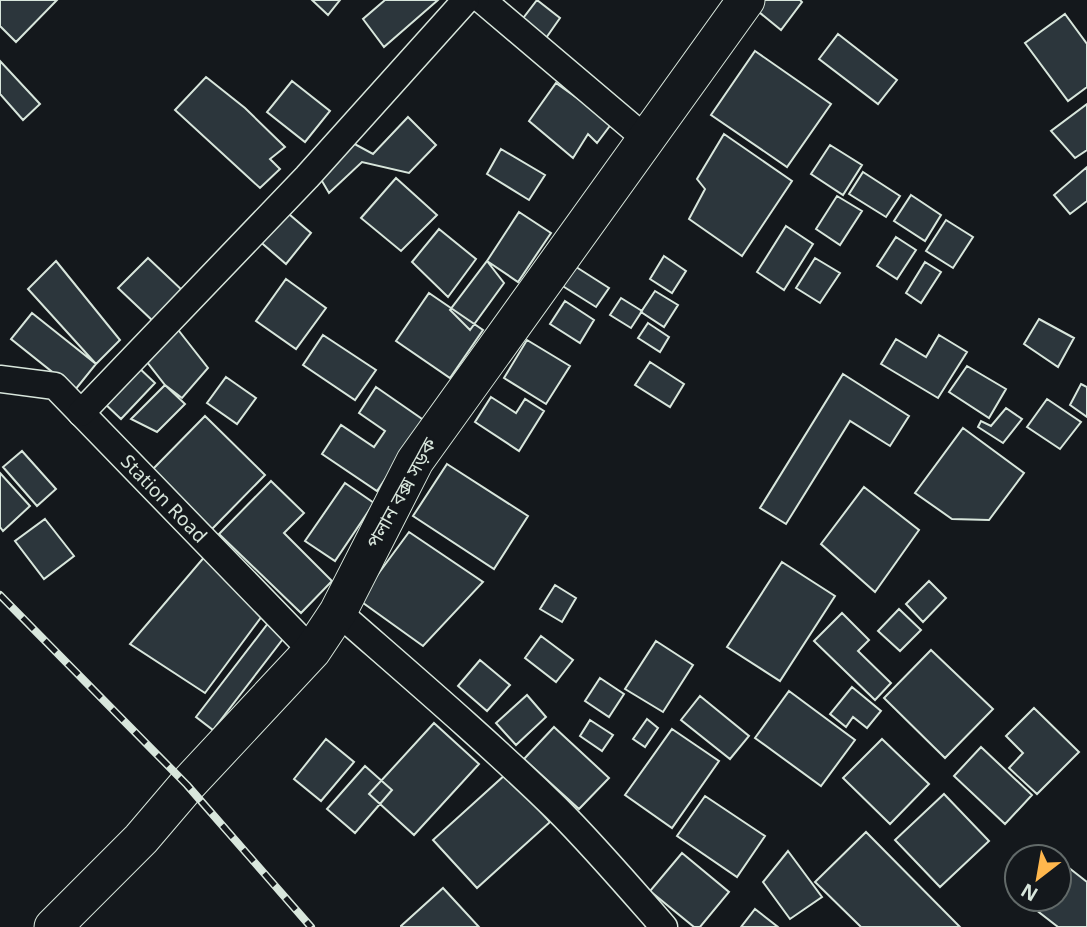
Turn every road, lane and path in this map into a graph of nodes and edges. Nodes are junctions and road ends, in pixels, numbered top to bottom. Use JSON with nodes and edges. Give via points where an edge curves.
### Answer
{"nodes":[{"id":1,"x":466,"y":0,"type":"edge"},
{"id":2,"x":482,"y":0,"type":"edge"},
{"id":3,"x":746,"y":0,"type":"edge"},
{"id":4,"x":646,"y":139,"type":"junction"},
{"id":5,"x":0,"y":379,"type":"edge"},
{"id":6,"x":80,"y":413,"type":"junction"},
{"id":7,"x":338,"y":612,"type":"junction"},
{"id":8,"x":312,"y":651,"type":"junction"},
{"id":9,"x":53,"y":927,"type":"edge"},
{"id":10,"x":664,"y":927,"type":"edge"}],
"edges":[{"from":1,"to":6,"type":"street","via":[[307,177]]},
{"from":2,"to":4,"type":"street"},
{"from":3,"to":4,"type":"main road","name":"পলান বক্স সড়ক"},
{"from":4,"to":7,"type":"main road","name":"পলান বক্স সড়ক","via":[[415,461]]},
{"from":5,"to":6,"type":"street","name":"Station Road","via":[[55,386]]},
{"from":6,"to":8,"type":"street","name":"Station Road"},
{"from":7,"to":8,"type":"main road","name":"পলান বক্স সড়ক"},
{"from":7,"to":10,"type":"street","via":[[558,810]]},
{"from":8,"to":9,"type":"main road","name":"পলান বক্স সড়ক","via":[[141,839]]}]}
